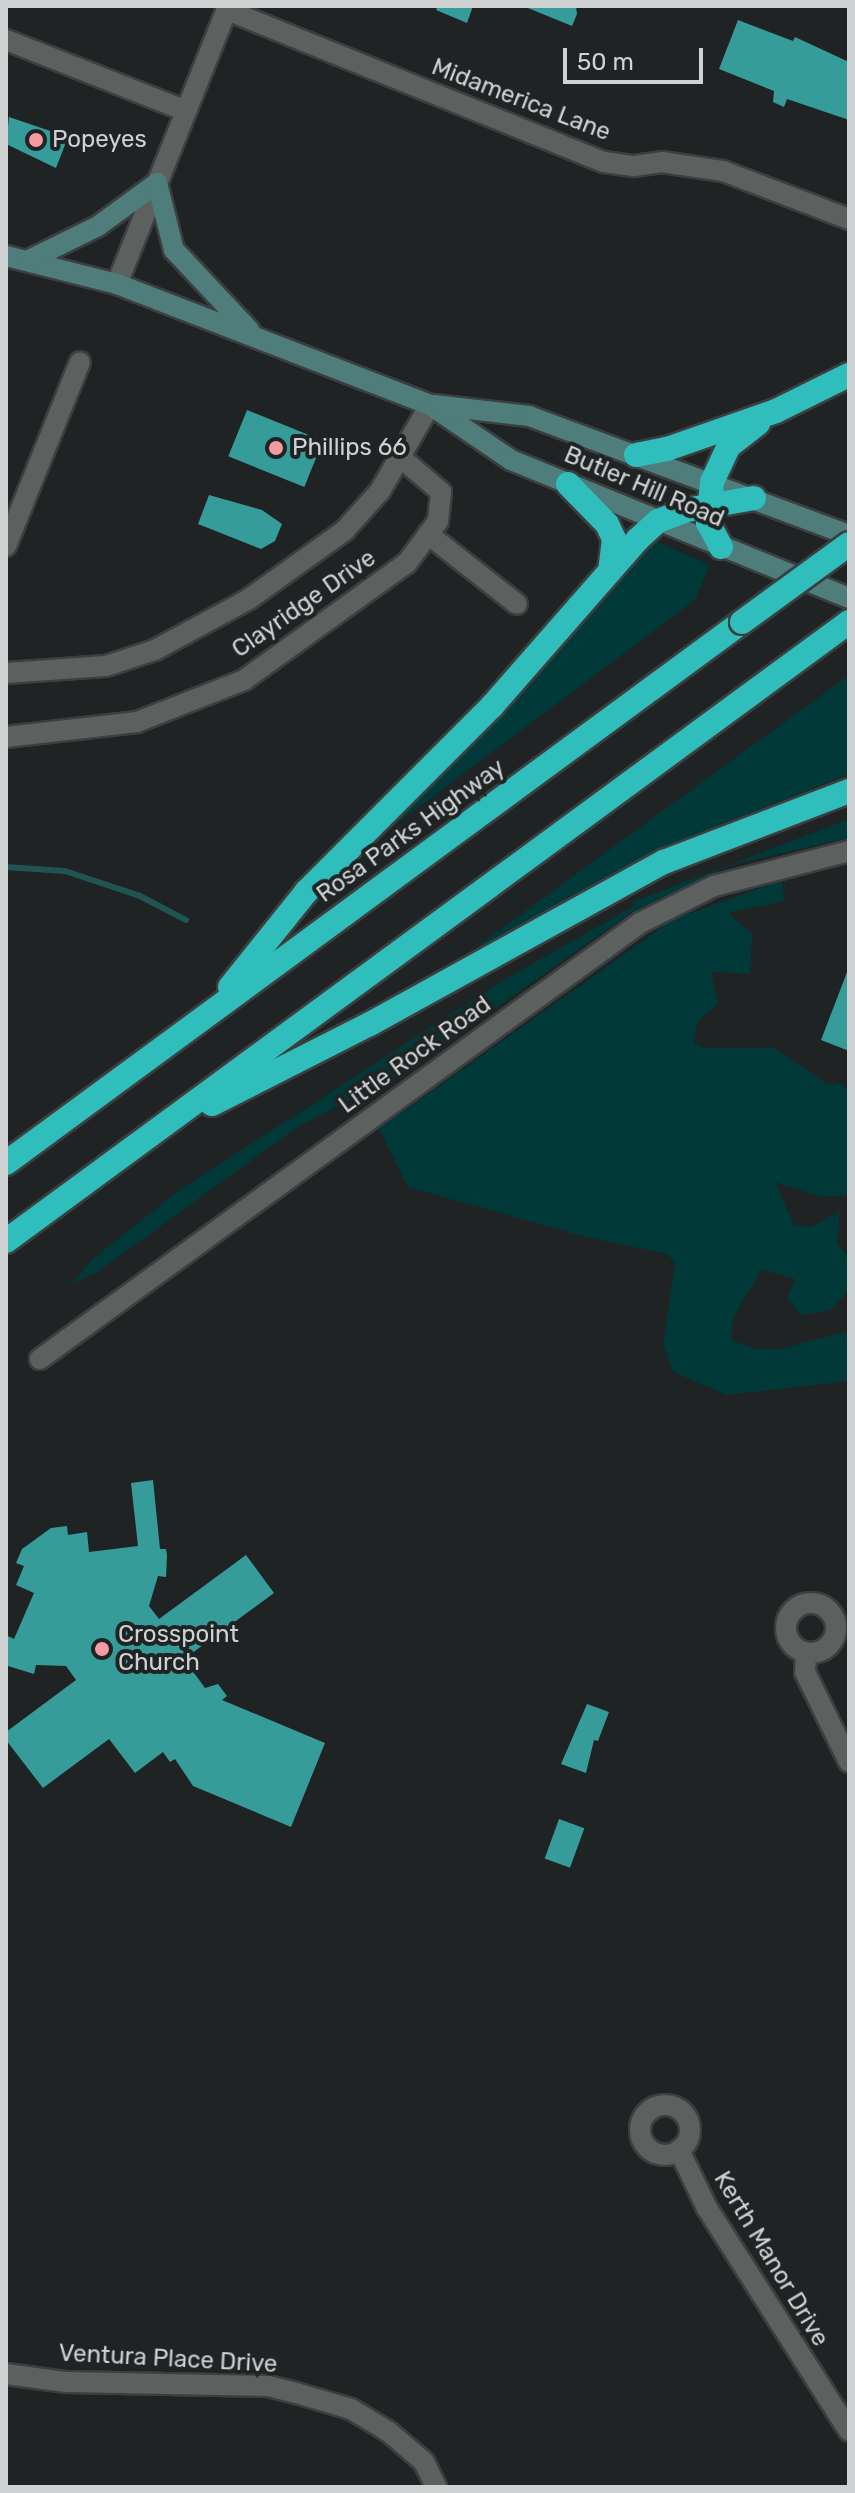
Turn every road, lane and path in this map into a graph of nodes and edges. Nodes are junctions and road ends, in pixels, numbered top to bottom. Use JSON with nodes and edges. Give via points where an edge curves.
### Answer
{"nodes":[{"id":1,"x":227,"y":8,"type":"edge"},
{"id":2,"x":6,"y":40,"type":"edge"},
{"id":3,"x":186,"y":111,"type":"junction"},
{"id":4,"x":157,"y":183,"type":"junction"},
{"id":5,"x":849,"y":219,"type":"edge"},
{"id":6,"x":6,"y":256,"type":"edge"},
{"id":7,"x":27,"y":261,"type":"junction"},
{"id":8,"x":117,"y":284,"type":"junction"},
{"id":9,"x":254,"y":336,"type":"junction"},
{"id":10,"x":80,"y":362,"type":"dead end"},
{"id":11,"x":849,"y":375,"type":"edge"},
{"id":12,"x":430,"y":405,"type":"junction"},
{"id":13,"x":776,"y":411,"type":"junction"},
{"id":14,"x":636,"y":455,"type":"junction"},
{"id":15,"x":400,"y":457,"type":"junction"},
{"id":16,"x":568,"y":484,"type":"junction"},
{"id":17,"x":710,"y":493,"type":"junction"},
{"id":18,"x":754,"y":498,"type":"joint"},
{"id":19,"x":658,"y":521,"type":"junction"},
{"id":20,"x":428,"y":534,"type":"junction"},
{"id":21,"x":849,"y":535,"type":"edge"},
{"id":22,"x":849,"y":544,"type":"edge"},
{"id":23,"x":6,"y":546,"type":"edge"},
{"id":24,"x":721,"y":547,"type":"junction"},
{"id":25,"x":610,"y":572,"type":"junction"},
{"id":26,"x":849,"y":598,"type":"edge"},
{"id":27,"x":517,"y":604,"type":"dead end"},
{"id":28,"x":849,"y":622,"type":"edge"},
{"id":29,"x":6,"y":673,"type":"edge"},
{"id":30,"x":6,"y":737,"type":"edge"},
{"id":31,"x":849,"y":791,"type":"edge"},
{"id":32,"x":849,"y":851,"type":"edge"},
{"id":33,"x":210,"y":1012,"type":"junction"},
{"id":34,"x":150,"y":1135,"type":"junction"},
{"id":35,"x":6,"y":1163,"type":"edge"},
{"id":36,"x":6,"y":1241,"type":"edge"},
{"id":37,"x":40,"y":1359,"type":"dead end"},
{"id":38,"x":806,"y":1653,"type":"dead end"},
{"id":39,"x":849,"y":1762,"type":"edge"},
{"id":40,"x":679,"y":2150,"type":"dead end"},
{"id":41,"x":6,"y":2374,"type":"edge"},
{"id":42,"x":849,"y":2431,"type":"edge"},
{"id":43,"x":436,"y":2487,"type":"edge"}],
"edges":[{"from":1,"to":3,"type":"street"},
{"from":1,"to":5,"type":"street","name":"Midamerica Lane","via":[[604,162],[662,162],[723,171]]},
{"from":2,"to":3,"type":"street"},
{"from":3,"to":4,"type":"street"},
{"from":4,"to":7,"type":"main road","via":[[98,226]]},
{"from":4,"to":8,"type":"street"},
{"from":4,"to":9,"type":"main road","via":[[174,250]]},
{"from":6,"to":7,"type":"main road","name":"Butler Hill Road"},
{"from":7,"to":8,"type":"main road","name":"Butler Hill Road"},
{"from":8,"to":9,"type":"main road","name":"Butler Hill Road"},
{"from":9,"to":12,"type":"main road","name":"Butler Hill Road"},
{"from":10,"to":23,"type":"street"},
{"from":11,"to":13,"type":"highway"},
{"from":12,"to":14,"type":"main road","name":"Butler Hill Road","via":[[529,416]]},
{"from":12,"to":15,"type":"street","name":"Clayridge Drive"},
{"from":12,"to":16,"type":"main road","name":"Butler Hill Road","via":[[511,460]]},
{"from":13,"to":14,"type":"highway"},
{"from":13,"to":17,"type":"highway","via":[[729,446]]},
{"from":14,"to":17,"type":"main road","name":"Butler Hill Road"},
{"from":15,"to":20,"type":"street","name":"Clayridge Drive","via":[[441,492],[438,521]]},
{"from":15,"to":29,"type":"street","name":"Clayridge Drive","via":[[380,491],[344,531],[229,612],[155,650],[106,666]]},
{"from":16,"to":19,"type":"main road","name":"Butler Hill Road"},
{"from":16,"to":25,"type":"highway","via":[[607,524],[614,539]]},
{"from":17,"to":18,"type":"highway"},
{"from":17,"to":19,"type":"highway"},
{"from":17,"to":24,"type":"highway","via":[[708,523]]},
{"from":18,"to":21,"type":"main road","name":"Butler Hill Road"},
{"from":19,"to":24,"type":"main road","name":"Butler Hill Road"},
{"from":19,"to":25,"type":"highway"},
{"from":20,"to":27,"type":"street"},
{"from":20,"to":30,"type":"street","name":"Clayridge Drive","via":[[407,563],[244,680],[137,722]]},
{"from":22,"to":33,"type":"highway","name":"Rosa Parks Highway","bridge":true},
{"from":24,"to":26,"type":"main road","name":"Butler Hill Road"},
{"from":25,"to":33,"type":"highway","via":[[492,706],[307,891]]},
{"from":28,"to":34,"type":"highway"},
{"from":31,"to":34,"type":"highway","via":[[664,862],[370,1024]]},
{"from":32,"to":37,"type":"street","name":"Little Rock Road","via":[[714,886],[640,923]]},
{"from":33,"to":35,"type":"highway","name":"Rosa Parks Highway"},
{"from":34,"to":36,"type":"highway"},
{"from":38,"to":39,"type":"street","via":[[805,1672]]},
{"from":40,"to":42,"type":"street","name":"Kerth Manor Drive","via":[[707,2208],[834,2415]]},
{"from":41,"to":43,"type":"street","name":"Ventura Place Drive","via":[[66,2382],[268,2386],[296,2393],[351,2409],[389,2432],[424,2462]]}]}
